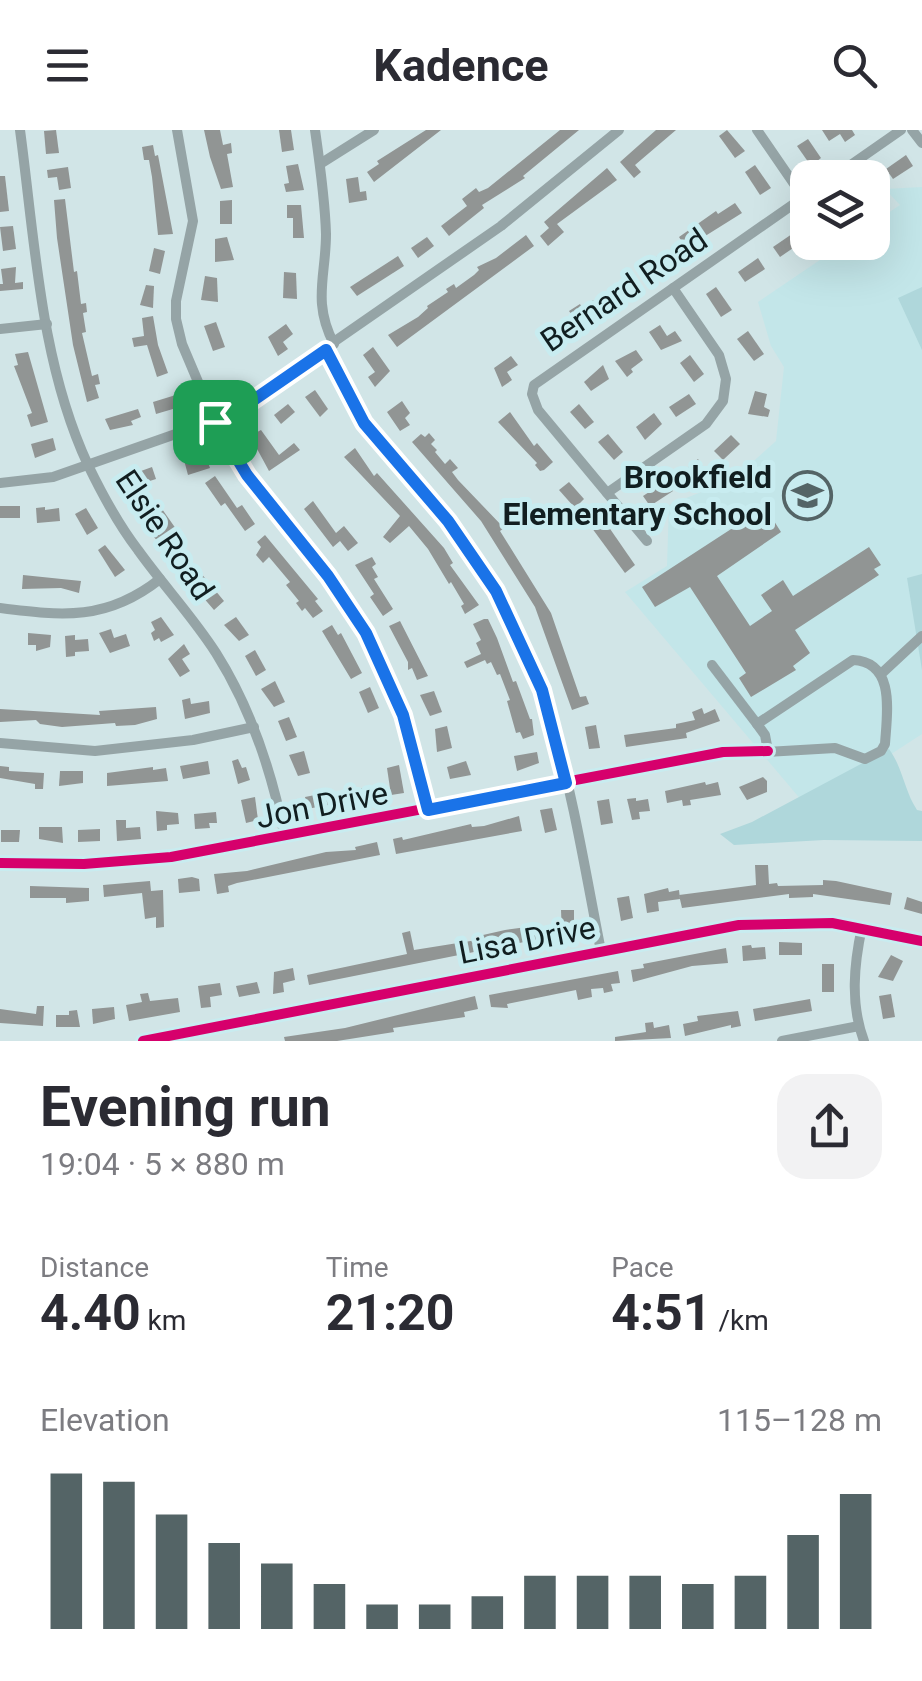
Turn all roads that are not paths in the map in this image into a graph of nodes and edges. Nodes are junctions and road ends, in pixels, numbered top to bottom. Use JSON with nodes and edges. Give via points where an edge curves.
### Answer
{"nodes":[{"id":1,"x":20,"y":130,"type":"edge"},
{"id":2,"x":177,"y":130,"type":"edge"},
{"id":3,"x":315,"y":130,"type":"edge"},
{"id":4,"x":374,"y":130,"type":"edge"},
{"id":5,"x":619,"y":130,"type":"edge"},
{"id":6,"x":757,"y":130,"type":"edge"},
{"id":7,"x":901,"y":130,"type":"edge"},
{"id":8,"x":912,"y":130,"type":"edge"},
{"id":9,"x":922,"y":144,"type":"edge"},
{"id":10,"x":858,"y":160,"type":"edge"},
{"id":11,"x":320,"y":164,"type":"junction"},
{"id":12,"x":790,"y":175,"type":"edge"},
{"id":13,"x":790,"y":206,"type":"edge"},
{"id":14,"x":673,"y":288,"type":"junction"},
{"id":15,"x":47,"y":324,"type":"junction"},
{"id":16,"x":0,"y":330,"type":"edge"},
{"id":17,"x":330,"y":347,"type":"junction"},
{"id":18,"x":215,"y":422,"type":"junction"},
{"id":19,"x":89,"y":466,"type":"junction"},
{"id":20,"x":0,"y":482,"type":"edge"},
{"id":21,"x":607,"y":493,"type":"junction"},
{"id":22,"x":647,"y":541,"type":"dead end"},
{"id":23,"x":160,"y":579,"type":"junction"},
{"id":24,"x":0,"y":608,"type":"edge"},
{"id":25,"x":922,"y":636,"type":"edge"},
{"id":26,"x":712,"y":665,"type":"dead end"},
{"id":27,"x":882,"y":674,"type":"junction"},
{"id":28,"x":757,"y":724,"type":"junction"},
{"id":29,"x":254,"y":727,"type":"junction"},
{"id":30,"x":0,"y":743,"type":"edge"},
{"id":31,"x":768,"y":750,"type":"junction"},
{"id":32,"x":566,"y":783,"type":"junction"},
{"id":33,"x":428,"y":810,"type":"junction"},
{"id":34,"x":285,"y":838,"type":"junction"},
{"id":35,"x":0,"y":864,"type":"edge"},
{"id":36,"x":862,"y":926,"type":"junction"},
{"id":37,"x":922,"y":941,"type":"edge"},
{"id":38,"x":601,"y":951,"type":"junction"},
{"id":39,"x":859,"y":1026,"type":"junction"},
{"id":40,"x":143,"y":1041,"type":"edge"},
{"id":41,"x":782,"y":1041,"type":"edge"},
{"id":42,"x":864,"y":1041,"type":"edge"}],
"edges":[{"from":1,"to":15,"type":"street","name":"Elsie Road"},
{"from":2,"to":18,"type":"street","via":[[194,221],[176,319]]},
{"from":3,"to":11,"type":"street"},
{"from":4,"to":11,"type":"street"},
{"from":5,"to":17,"type":"street","via":[[516,214]]},
{"from":6,"to":12,"type":"street"},
{"from":7,"to":10,"type":"street"},
{"from":8,"to":9,"type":"street"},
{"from":11,"to":17,"type":"street","via":[[326,240],[320,305]]},
{"from":13,"to":14,"type":"street","name":"Bernard Road"},
{"from":14,"to":21,"type":"street","via":[[719,356],[726,378],[723,401],[706,424]]},
{"from":14,"to":21,"type":"street","name":"Bernard Road","via":[[542,377],[532,394]]},
{"from":15,"to":16,"type":"street"},
{"from":15,"to":19,"type":"street","name":"Elsie Road","via":[[58,380]]},
{"from":17,"to":18,"type":"street"},
{"from":17,"to":32,"type":"street","via":[[364,423],[448,521],[496,591],[542,690]]},
{"from":18,"to":19,"type":"street"},
{"from":18,"to":33,"type":"street","via":[[366,633],[403,715]]},
{"from":19,"to":20,"type":"street"},
{"from":19,"to":23,"type":"street","name":"Elsie Road"},
{"from":21,"to":22,"type":"street","name":"Bernard Road"},
{"from":23,"to":24,"type":"street","via":[[127,601],[93,612],[62,616]]},
{"from":23,"to":29,"type":"street","name":"Elsie Road","via":[[217,654]]},
{"from":25,"to":27,"type":"street"},
{"from":26,"to":28,"type":"street"},
{"from":27,"to":28,"type":"street","via":[[853,660]]},
{"from":27,"to":31,"type":"street","name":"Jon Drive","via":[[886,744],[875,756],[856,758],[835,748]]},
{"from":28,"to":31,"type":"street"},
{"from":29,"to":30,"type":"street","via":[[95,751]]},
{"from":29,"to":34,"type":"street","name":"Elsie Road"},
{"from":31,"to":32,"type":"street","name":"Jon Drive","via":[[724,752]]},
{"from":32,"to":33,"type":"street","name":"Jon Drive"},
{"from":32,"to":38,"type":"street"},
{"from":33,"to":34,"type":"street","name":"Jon Drive"},
{"from":34,"to":35,"type":"street","name":"Jon Drive","via":[[127,862]]},
{"from":36,"to":37,"type":"street","name":"Lisa Drive"},
{"from":36,"to":38,"type":"street","name":"Lisa Drive","via":[[770,922]]},
{"from":36,"to":39,"type":"street","via":[[855,961]]},
{"from":38,"to":40,"type":"street","name":"Lisa Drive"},
{"from":39,"to":41,"type":"street"},
{"from":39,"to":42,"type":"street"}]}
